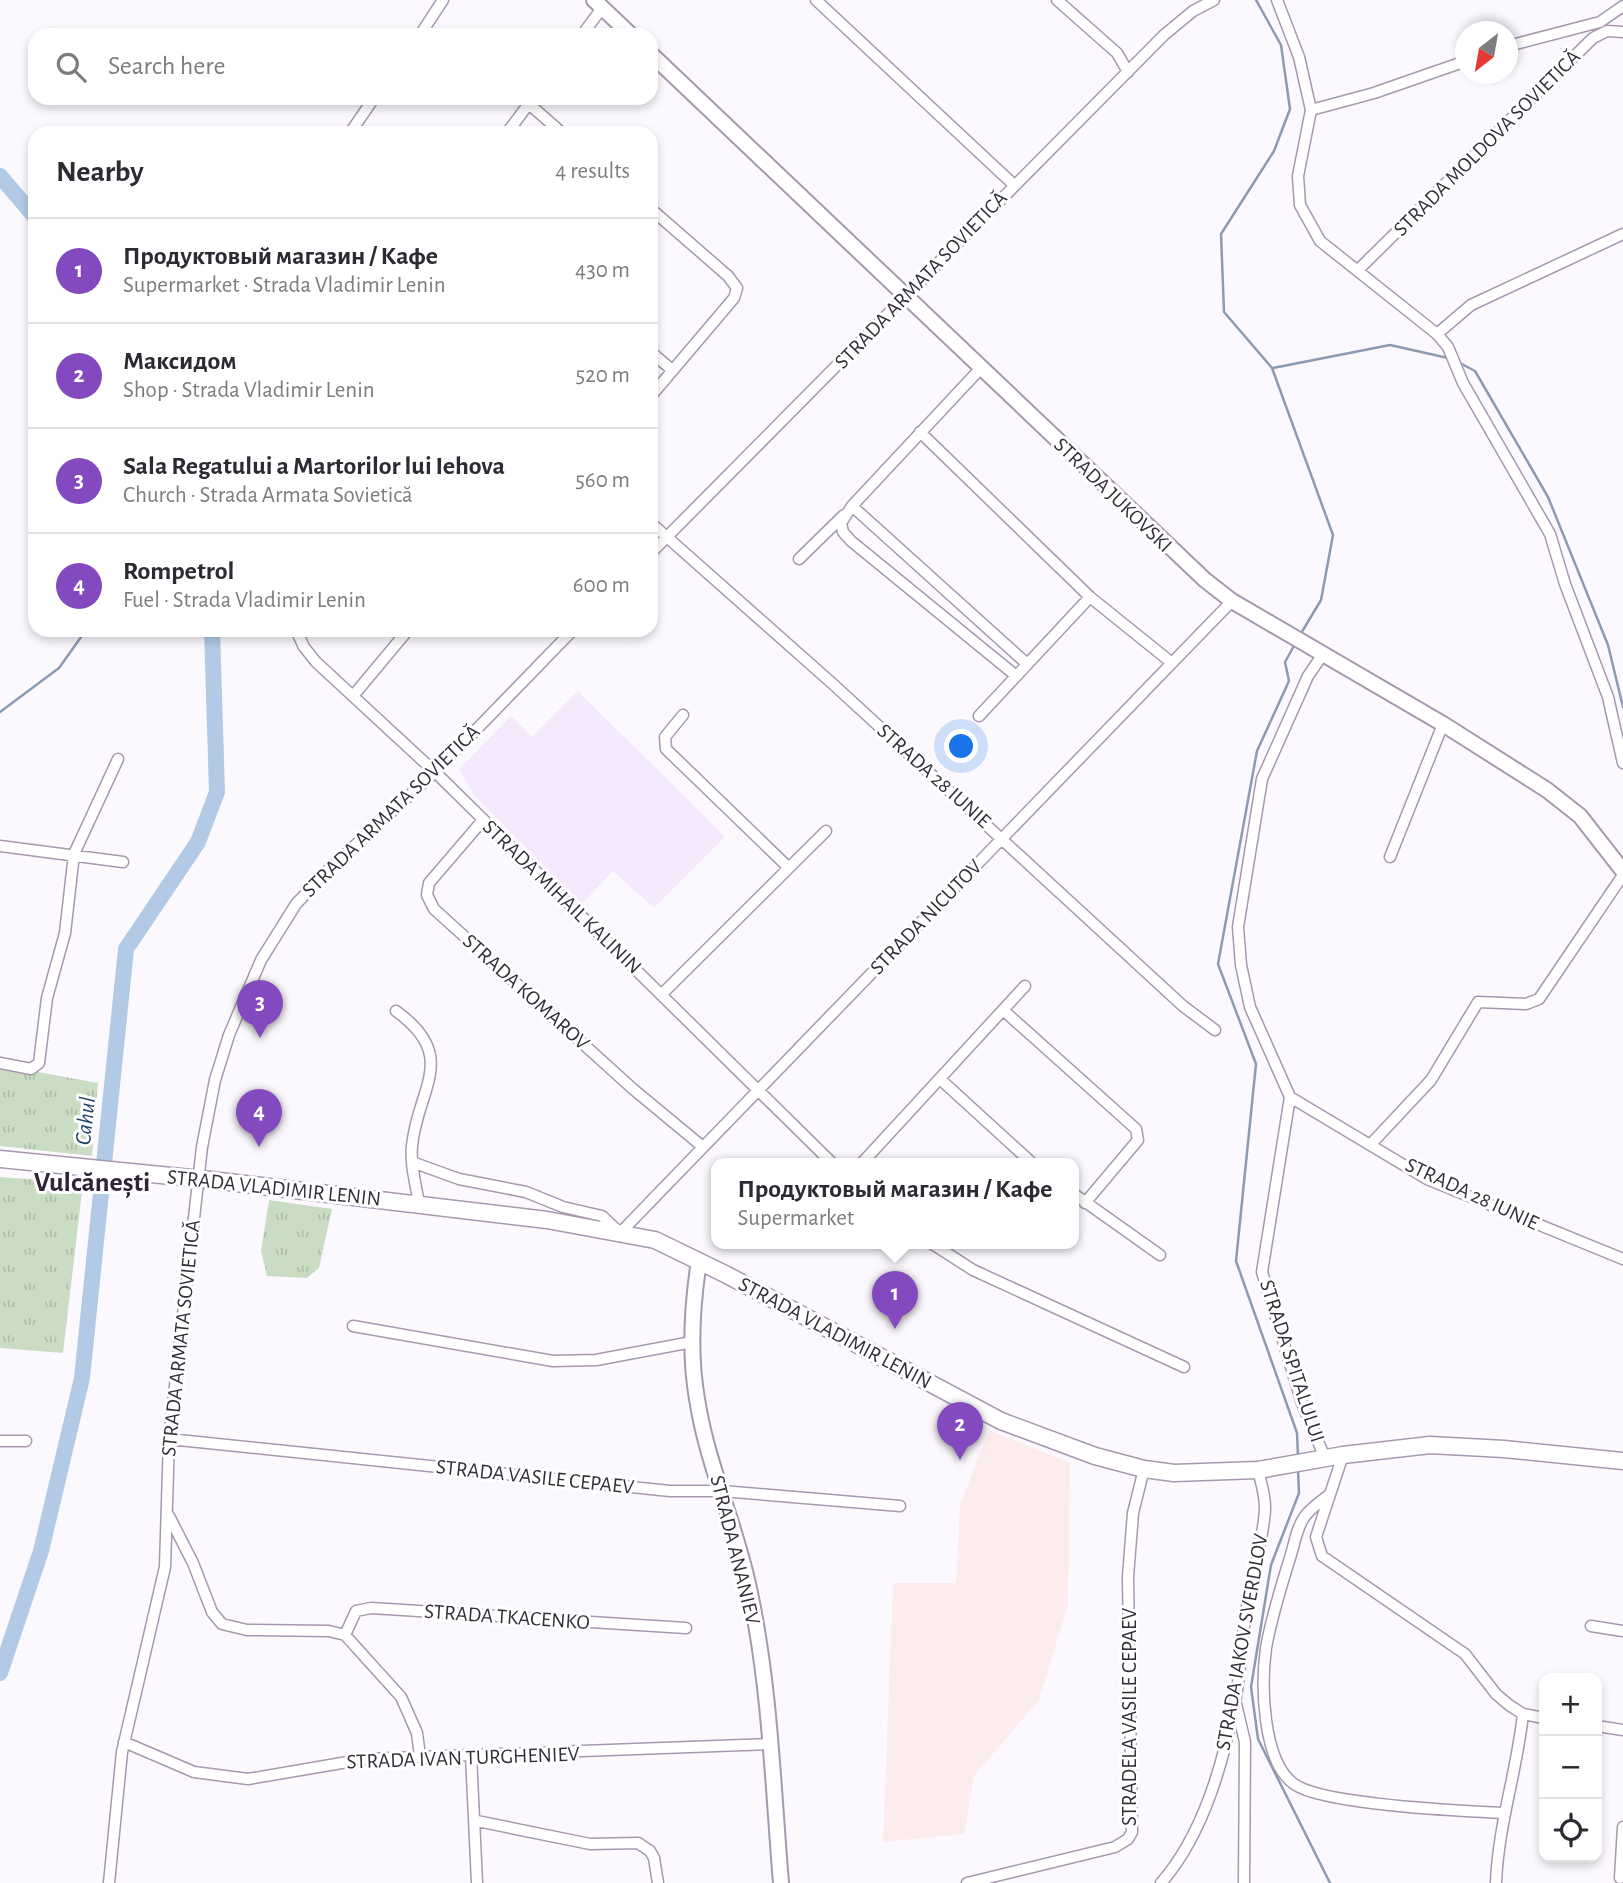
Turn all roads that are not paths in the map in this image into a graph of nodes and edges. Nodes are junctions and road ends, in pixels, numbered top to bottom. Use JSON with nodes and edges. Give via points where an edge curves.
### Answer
{"nodes":[{"id":1,"x":443,"y":0,"type":"edge"},
{"id":2,"x":816,"y":0,"type":"edge"},
{"id":3,"x":1057,"y":0,"type":"edge"},
{"id":4,"x":1214,"y":0,"type":"edge"},
{"id":5,"x":1277,"y":0,"type":"edge"},
{"id":6,"x":1616,"y":0,"type":"edge"},
{"id":7,"x":598,"y":4,"type":"edge"},
{"id":8,"x":1192,"y":4,"type":"edge"},
{"id":9,"x":1618,"y":9,"type":"edge"},
{"id":10,"x":425,"y":28,"type":"edge"},
{"id":11,"x":586,"y":28,"type":"edge"},
{"id":12,"x":624,"y":28,"type":"edge"},
{"id":13,"x":1623,"y":32,"type":"edge"},
{"id":14,"x":1518,"y":43,"type":"edge"},
{"id":15,"x":658,"y":61,"type":"edge"},
{"id":16,"x":1455,"y":65,"type":"edge"},
{"id":17,"x":1128,"y":72,"type":"junction"},
{"id":18,"x":369,"y":105,"type":"edge"},
{"id":19,"x":528,"y":105,"type":"edge"},
{"id":20,"x":535,"y":105,"type":"edge"},
{"id":21,"x":1311,"y":110,"type":"junction"},
{"id":22,"x":355,"y":126,"type":"edge"},
{"id":23,"x":512,"y":126,"type":"edge"},
{"id":24,"x":555,"y":126,"type":"edge"},
{"id":25,"x":1014,"y":185,"type":"junction"},
{"id":26,"x":658,"y":215,"type":"edge"},
{"id":27,"x":1623,"y":234,"type":"edge"},
{"id":28,"x":1358,"y":270,"type":"junction"},
{"id":29,"x":906,"y":295,"type":"junction"},
{"id":30,"x":1437,"y":334,"type":"junction"},
{"id":31,"x":658,"y":358,"type":"edge"},
{"id":32,"x":981,"y":368,"type":"junction"},
{"id":33,"x":672,"y":370,"type":"junction"},
{"id":34,"x":658,"y":387,"type":"edge"},
{"id":35,"x":920,"y":432,"type":"junction"},
{"id":36,"x":852,"y":506,"type":"junction"},
{"id":37,"x":844,"y":515,"type":"junction"},
{"id":38,"x":658,"y":529,"type":"edge"},
{"id":39,"x":667,"y":537,"type":"junction"},
{"id":40,"x":658,"y":546,"type":"edge"},
{"id":41,"x":799,"y":559,"type":"dead end"},
{"id":42,"x":1090,"y":597,"type":"junction"},
{"id":43,"x":1232,"y":601,"type":"junction"},
{"id":44,"x":299,"y":637,"type":"edge"},
{"id":45,"x":402,"y":637,"type":"edge"},
{"id":46,"x":566,"y":637,"type":"edge"},
{"id":47,"x":1323,"y":654,"type":"junction"},
{"id":48,"x":1025,"y":662,"type":"junction"},
{"id":49,"x":1172,"y":663,"type":"junction"},
{"id":50,"x":1015,"y":675,"type":"junction"},
{"id":51,"x":353,"y":696,"type":"junction"},
{"id":52,"x":683,"y":715,"type":"dead end"},
{"id":53,"x":978,"y":716,"type":"dead end"},
{"id":54,"x":1443,"y":724,"type":"junction"},
{"id":55,"x":118,"y":759,"type":"dead end"},
{"id":56,"x":1623,"y":763,"type":"edge"},
{"id":57,"x":435,"y":772,"type":"junction"},
{"id":58,"x":483,"y":820,"type":"junction"},
{"id":59,"x":826,"y":831,"type":"dead end"},
{"id":60,"x":1003,"y":839,"type":"junction"},
{"id":61,"x":0,"y":846,"type":"edge"},
{"id":62,"x":74,"y":854,"type":"junction"},
{"id":63,"x":1390,"y":857,"type":"dead end"},
{"id":64,"x":123,"y":862,"type":"dead end"},
{"id":65,"x":788,"y":867,"type":"junction"},
{"id":66,"x":1623,"y":873,"type":"edge"},
{"id":67,"x":1025,"y":986,"type":"dead end"},
{"id":68,"x":661,"y":995,"type":"junction"},
{"id":69,"x":396,"y":1010,"type":"dead end"},
{"id":70,"x":1003,"y":1010,"type":"junction"},
{"id":71,"x":1215,"y":1030,"type":"dead end"},
{"id":72,"x":0,"y":1063,"type":"edge"},
{"id":73,"x":940,"y":1079,"type":"junction"},
{"id":74,"x":757,"y":1090,"type":"junction"},
{"id":75,"x":1290,"y":1097,"type":"junction"},
{"id":76,"x":1371,"y":1144,"type":"junction"},
{"id":77,"x":703,"y":1147,"type":"junction"},
{"id":78,"x":827,"y":1158,"type":"edge"},
{"id":79,"x":867,"y":1158,"type":"edge"},
{"id":80,"x":1027,"y":1158,"type":"edge"},
{"id":81,"x":0,"y":1159,"type":"edge"},
{"id":82,"x":412,"y":1162,"type":"junction"},
{"id":83,"x":198,"y":1179,"type":"junction"},
{"id":84,"x":1079,"y":1198,"type":"edge"},
{"id":85,"x":1085,"y":1203,"type":"junction"},
{"id":86,"x":418,"y":1204,"type":"junction"},
{"id":87,"x":620,"y":1233,"type":"junction"},
{"id":88,"x":940,"y":1249,"type":"edge"},
{"id":89,"x":1160,"y":1255,"type":"dead end"},
{"id":90,"x":1623,"y":1259,"type":"edge"},
{"id":91,"x":699,"y":1261,"type":"junction"},
{"id":92,"x":353,"y":1326,"type":"dead end"},
{"id":93,"x":692,"y":1342,"type":"junction"},
{"id":94,"x":1184,"y":1367,"type":"dead end"},
{"id":95,"x":169,"y":1439,"type":"junction"},
{"id":96,"x":0,"y":1441,"type":"edge"},
{"id":97,"x":26,"y":1441,"type":"dead end"},
{"id":98,"x":1343,"y":1455,"type":"junction"},
{"id":99,"x":1322,"y":1459,"type":"junction"},
{"id":100,"x":1623,"y":1461,"type":"edge"},
{"id":101,"x":1144,"y":1469,"type":"junction"},
{"id":102,"x":1262,"y":1469,"type":"junction"},
{"id":103,"x":722,"y":1491,"type":"junction"},
{"id":104,"x":1329,"y":1495,"type":"junction"},
{"id":105,"x":900,"y":1506,"type":"dead end"},
{"id":106,"x":166,"y":1511,"type":"junction"},
{"id":107,"x":1316,"y":1537,"type":"junction"},
{"id":108,"x":1297,"y":1538,"type":"junction"},
{"id":109,"x":1591,"y":1626,"type":"dead end"},
{"id":110,"x":686,"y":1628,"type":"dead end"},
{"id":111,"x":1623,"y":1631,"type":"edge"},
{"id":112,"x":345,"y":1635,"type":"junction"},
{"id":113,"x":1235,"y":1700,"type":"junction"},
{"id":114,"x":1523,"y":1714,"type":"junction"},
{"id":115,"x":1539,"y":1717,"type":"edge"},
{"id":116,"x":1602,"y":1727,"type":"edge"},
{"id":117,"x":1623,"y":1730,"type":"edge"},
{"id":118,"x":124,"y":1742,"type":"junction"},
{"id":119,"x":769,"y":1744,"type":"junction"},
{"id":120,"x":471,"y":1755,"type":"junction"},
{"id":121,"x":420,"y":1756,"type":"junction"},
{"id":122,"x":1504,"y":1812,"type":"junction"},
{"id":123,"x":477,"y":1821,"type":"junction"},
{"id":124,"x":1623,"y":1827,"type":"edge"},
{"id":125,"x":1620,"y":1878,"type":"dead end"},
{"id":126,"x":108,"y":1883,"type":"edge"},
{"id":127,"x":477,"y":1883,"type":"edge"},
{"id":128,"x":658,"y":1883,"type":"edge"},
{"id":129,"x":781,"y":1883,"type":"edge"},
{"id":130,"x":967,"y":1883,"type":"edge"},
{"id":131,"x":1161,"y":1883,"type":"edge"},
{"id":132,"x":1244,"y":1883,"type":"edge"},
{"id":133,"x":1496,"y":1883,"type":"edge"}],
"edges":[{"from":1,"to":10,"type":"street"},
{"from":2,"to":25,"type":"street"},
{"from":3,"to":17,"type":"street","via":[[1117,53]]},
{"from":4,"to":8,"type":"street","name":"STRADA ARMATA SOVIETICĂ"},
{"from":5,"to":21,"type":"street","via":[[1299,57]]},
{"from":6,"to":9,"type":"street"},
{"from":7,"to":11,"type":"street"},
{"from":7,"to":12,"type":"main road"},
{"from":8,"to":17,"type":"street","name":"STRADA ARMATA SOVIETICĂ"},
{"from":9,"to":14,"type":"street","via":[[1600,22]]},
{"from":13,"to":28,"type":"street","name":"STRADA MOLDOVA SOVIETICĂ","via":[[1607,31],[1593,38]]},
{"from":15,"to":29,"type":"main road","name":"STRADA JUKOVSKI"},
{"from":16,"to":21,"type":"street"},
{"from":17,"to":25,"type":"street","name":"STRADA ARMATA SOVIETICĂ"},
{"from":18,"to":22,"type":"street"},
{"from":19,"to":23,"type":"street"},
{"from":20,"to":24,"type":"street"},
{"from":21,"to":28,"type":"street","via":[[1298,176],[1300,205],[1320,241]]},
{"from":25,"to":29,"type":"street","name":"STRADA ARMATA SOVIETICĂ"},
{"from":26,"to":33,"type":"street","via":[[737,288],[734,299]]},
{"from":27,"to":30,"type":"street","via":[[1471,305]]},
{"from":28,"to":30,"type":"street"},
{"from":29,"to":32,"type":"main road","name":"STRADA JUKOVSKI"},
{"from":29,"to":39,"type":"street","name":"STRADA ARMATA SOVIETICĂ"},
{"from":30,"to":56,"type":"street","via":[[1550,534],[1608,697]]},
{"from":31,"to":33,"type":"street"},
{"from":32,"to":35,"type":"street"},
{"from":32,"to":43,"type":"main road","name":"STRADA JUKOVSKI","via":[[1152,533]]},
{"from":33,"to":34,"type":"street"},
{"from":35,"to":36,"type":"street"},
{"from":35,"to":42,"type":"street"},
{"from":36,"to":37,"type":"street"},
{"from":36,"to":48,"type":"street"},
{"from":37,"to":41,"type":"street"},
{"from":37,"to":50,"type":"street","via":[[844,532]]},
{"from":38,"to":39,"type":"street","name":"STRADA 28 IUNIE"},
{"from":39,"to":40,"type":"street","name":"STRADA ARMATA SOVIETICĂ"},
{"from":39,"to":60,"type":"street","name":"STRADA 28 IUNIE"},
{"from":42,"to":48,"type":"street"},
{"from":42,"to":49,"type":"street"},
{"from":43,"to":47,"type":"main road","name":"STRADA JUKOVSKI"},
{"from":43,"to":49,"type":"street","name":"STRADA NICUTOV"},
{"from":44,"to":51,"type":"street","name":"STRADA MIHAIL KALININ","via":[[316,662]]},
{"from":45,"to":51,"type":"street"},
{"from":46,"to":57,"type":"street","name":"STRADA ARMATA SOVIETICĂ"},
{"from":47,"to":54,"type":"main road","name":"STRADA JUKOVSKI"},
{"from":47,"to":75,"type":"street","via":[[1308,676],[1262,779],[1238,927],[1250,1007]]},
{"from":48,"to":50,"type":"street"},
{"from":49,"to":60,"type":"street","name":"STRADA NICUTOV"},
{"from":50,"to":53,"type":"street"},
{"from":51,"to":57,"type":"street","name":"STRADA MIHAIL KALININ"},
{"from":52,"to":65,"type":"street","via":[[665,737],[666,749]]},
{"from":54,"to":63,"type":"street"},
{"from":54,"to":66,"type":"main road","name":"STRADA JUKOVSKI","via":[[1563,802],[1593,831]]},
{"from":55,"to":62,"type":"street"},
{"from":57,"to":58,"type":"street","name":"STRADA MIHAIL KALININ"},
{"from":57,"to":83,"type":"street","name":"STRADA ARMATA SOVIETICĂ","via":[[326,872],[275,933],[221,1059]]},
{"from":58,"to":68,"type":"street","name":"STRADA MIHAIL KALININ"},
{"from":58,"to":77,"type":"street","name":"STRADA KOMAROV","via":[[429,883],[427,895],[433,909]]},
{"from":59,"to":65,"type":"street"},
{"from":60,"to":71,"type":"street","name":"STRADA 28 IUNIE"},
{"from":60,"to":74,"type":"street","name":"STRADA NICUTOV"},
{"from":61,"to":62,"type":"street"},
{"from":62,"to":64,"type":"street"},
{"from":62,"to":72,"type":"street","via":[[65,933],[47,999],[39,1063],[31,1069]]},
{"from":65,"to":68,"type":"street"},
{"from":66,"to":76,"type":"street","via":[[1539,999],[1526,1004],[1478,1002],[1431,1080]]},
{"from":67,"to":70,"type":"street"},
{"from":68,"to":74,"type":"street","name":"STRADA MIHAIL KALININ"},
{"from":69,"to":82,"type":"street","via":[[418,1030],[432,1071],[415,1129]]},
{"from":70,"to":73,"type":"street"},
{"from":70,"to":85,"type":"street","via":[[1136,1129],[1138,1140]]},
{"from":73,"to":79,"type":"street"},
{"from":73,"to":80,"type":"street"},
{"from":74,"to":77,"type":"street","name":"STRADA NICUTOV"},
{"from":74,"to":78,"type":"street","name":"STRADA MIHAIL KALININ"},
{"from":75,"to":76,"type":"street","name":"STRADA 28 IUNIE"},
{"from":75,"to":99,"type":"street","name":"STRADA SPITALULUI","via":[[1262,1272]]},
{"from":76,"to":90,"type":"street","name":"STRADA 28 IUNIE","via":[[1427,1179]]},
{"from":77,"to":87,"type":"street","name":"STRADA NICUTOV"},
{"from":81,"to":83,"type":"main road","name":"STRADA VLADIMIR LENIN"},
{"from":82,"to":86,"type":"street"},
{"from":82,"to":87,"type":"street","via":[[601,1216]]},
{"from":83,"to":86,"type":"main road","name":"STRADA VLADIMIR LENIN"},
{"from":83,"to":95,"type":"street","name":"STRADA ARMATA SOVIETICĂ"},
{"from":84,"to":85,"type":"street"},
{"from":85,"to":89,"type":"street"},
{"from":86,"to":87,"type":"main road","name":"STRADA VLADIMIR LENIN"},
{"from":87,"to":91,"type":"main road","name":"STRADA VLADIMIR LENIN","via":[[655,1240]]},
{"from":88,"to":94,"type":"street","via":[[973,1270]]},
{"from":91,"to":93,"type":"main road","name":"STRADA ANANIEV"},
{"from":91,"to":101,"type":"main road","name":"STRADA VLADIMIR LENIN","via":[[1001,1421]]},
{"from":92,"to":93,"type":"street","via":[[553,1361],[596,1360]]},
{"from":93,"to":103,"type":"main road","name":"STRADA ANANIEV","via":[[699,1413]]},
{"from":95,"to":103,"type":"street","name":"STRADA VASILE CEPAEV","via":[[656,1489]]},
{"from":95,"to":106,"type":"street","name":"STRADA ARMATA SOVIETICĂ"},
{"from":96,"to":97,"type":"street"},
{"from":98,"to":99,"type":"main road","name":"STRADA VLADIMIR LENIN"},
{"from":98,"to":100,"type":"main road","name":"STRADA VLADIMIR LENIN","via":[[1441,1445]]},
{"from":98,"to":104,"type":"street"},
{"from":99,"to":102,"type":"main road","name":"STRADA VLADIMIR LENIN"},
{"from":101,"to":102,"type":"main road","name":"STRADA VLADIMIR LENIN","via":[[1174,1473]]},
{"from":101,"to":130,"type":"street","name":"STRADELA VASILE CEPAEV","via":[[1133,1513],[1128,1577],[1132,1832],[1122,1845]]},
{"from":102,"to":113,"type":"street","name":"STRADA IAKOV SVERDLOV","via":[[1264,1518]]},
{"from":103,"to":105,"type":"street","name":"STRADA VASILE CEPAEV"},
{"from":103,"to":119,"type":"main road","name":"STRADA ANANIEV","via":[[751,1593]]},
{"from":104,"to":107,"type":"street"},
{"from":104,"to":108,"type":"street","via":[[1304,1517]]},
{"from":106,"to":112,"type":"street","via":[[212,1612],[222,1624],[247,1630]]},
{"from":106,"to":118,"type":"street","name":"STRADA ARMATA SOVIETICĂ","via":[[165,1567]]},
{"from":107,"to":108,"type":"street"},
{"from":107,"to":114,"type":"street","via":[[1322,1556],[1465,1654],[1496,1694]]},
{"from":108,"to":122,"type":"street","via":[[1275,1608],[1264,1678],[1273,1751],[1287,1777],[1302,1789],[1318,1793],[1401,1806]]},
{"from":109,"to":111,"type":"street"},
{"from":110,"to":112,"type":"street","name":"STRADA TKACENKO","via":[[371,1608],[356,1611]]},
{"from":112,"to":121,"type":"street","via":[[401,1696]]},
{"from":113,"to":131,"type":"street","name":"STRADA IAKOV SVERDLOV","via":[[1204,1809]]},
{"from":113,"to":132,"type":"street","via":[[1246,1752]]},
{"from":114,"to":115,"type":"street"},
{"from":114,"to":122,"type":"street","via":[[1518,1761]]},
{"from":116,"to":117,"type":"street"},
{"from":118,"to":121,"type":"street","name":"STRADA IVAN TURGHENIEV","via":[[194,1772],[248,1779],[365,1759]]},
{"from":118,"to":126,"type":"street","name":"STRADA ARMATA SOVIETICĂ"},
{"from":119,"to":120,"type":"street","name":"STRADA IVAN TURGHENIEV"},
{"from":119,"to":129,"type":"main road","name":"STRADA ANANIEV"},
{"from":120,"to":121,"type":"street","name":"STRADA IVAN TURGHENIEV"},
{"from":120,"to":123,"type":"street"},
{"from":122,"to":133,"type":"street"},
{"from":123,"to":127,"type":"street"},
{"from":123,"to":128,"type":"street","via":[[590,1844],[638,1843],[654,1858]]},
{"from":124,"to":125,"type":"street"}]}
